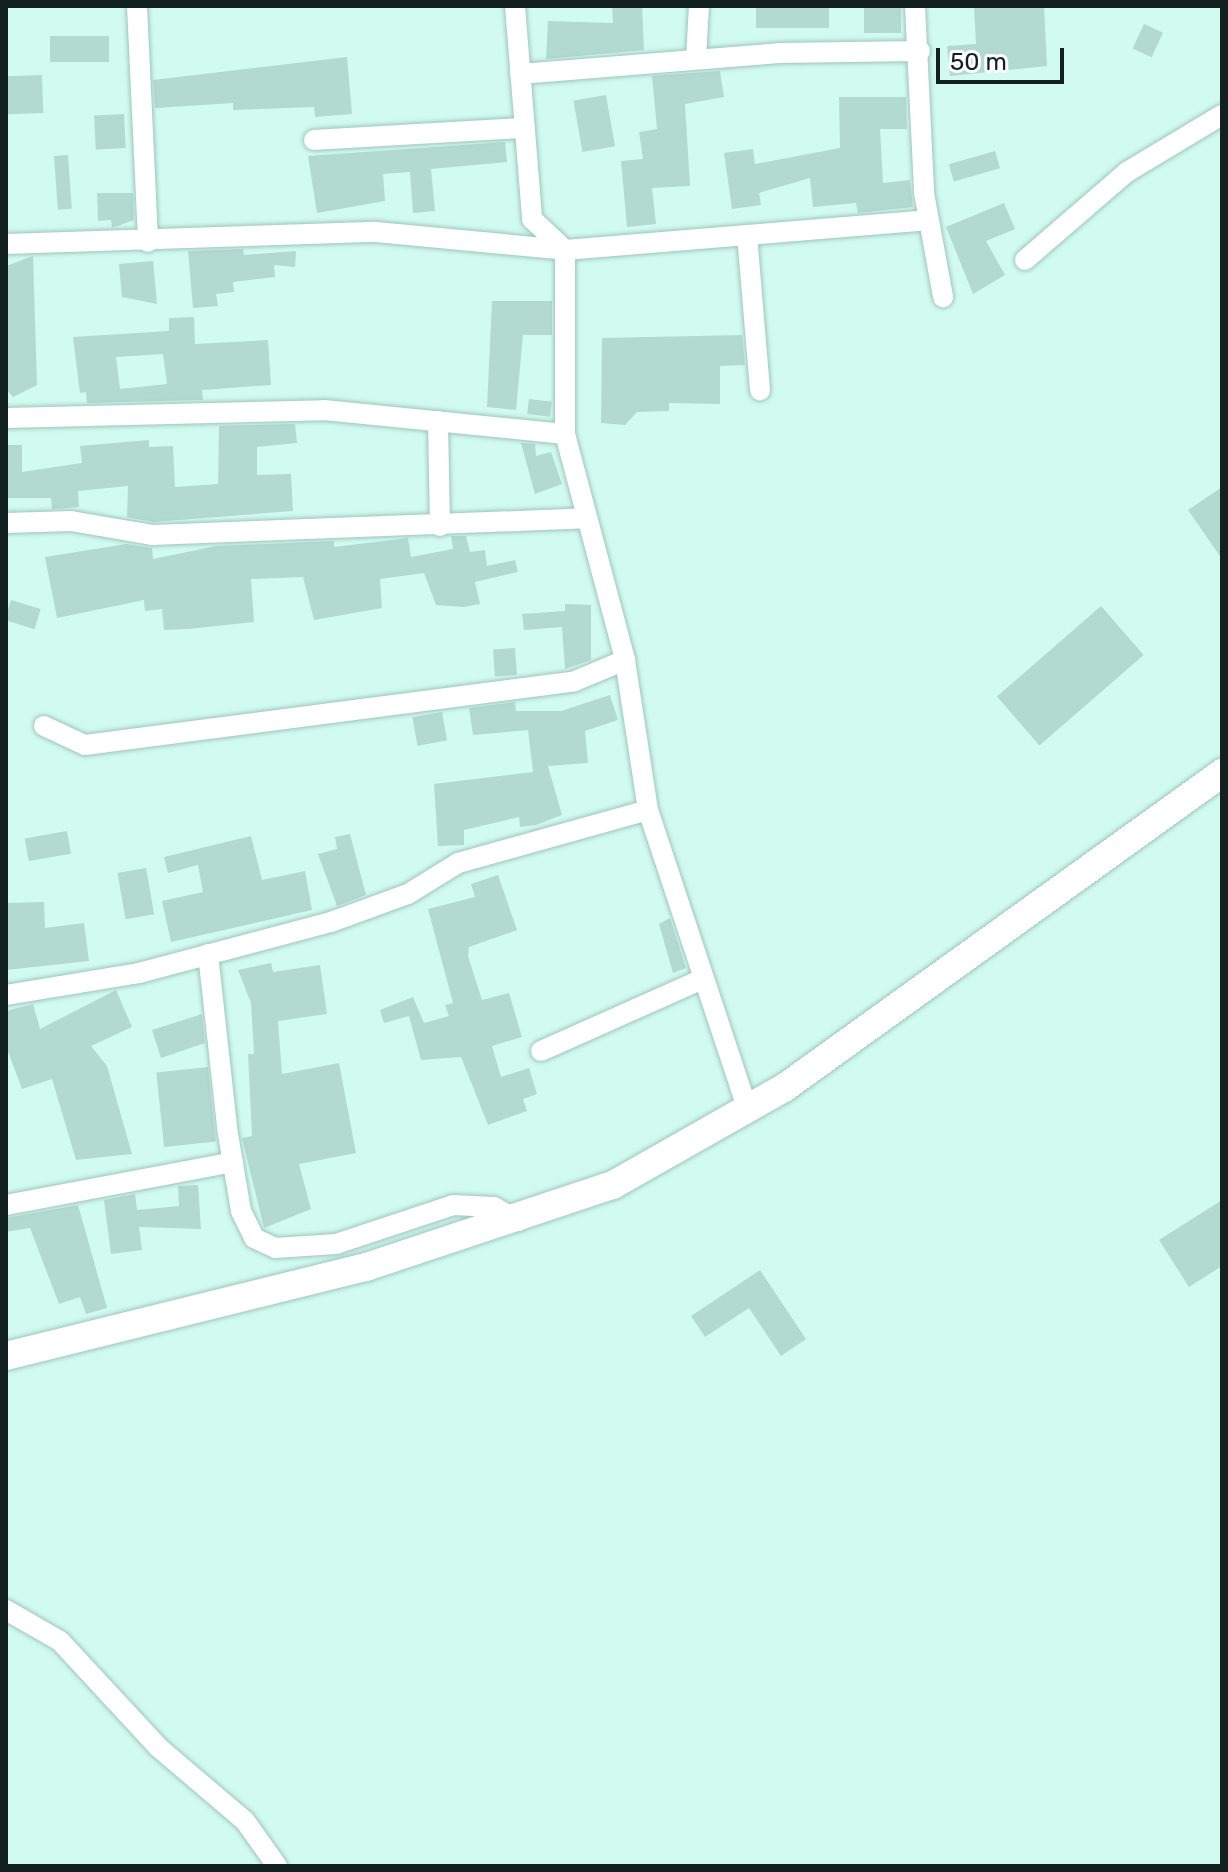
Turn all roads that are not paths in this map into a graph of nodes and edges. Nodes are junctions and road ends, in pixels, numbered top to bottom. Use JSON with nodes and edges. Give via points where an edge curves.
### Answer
{"nodes":[{"id":1,"x":137,"y":6,"type":"edge"},
{"id":2,"x":515,"y":6,"type":"edge"},
{"id":3,"x":699,"y":6,"type":"edge"},
{"id":4,"x":915,"y":6,"type":"edge"},
{"id":5,"x":920,"y":51,"type":"junction"},
{"id":6,"x":696,"y":59,"type":"junction"},
{"id":7,"x":520,"y":74,"type":"junction"},
{"id":8,"x":1222,"y":115,"type":"edge"},
{"id":9,"x":525,"y":128,"type":"junction"},
{"id":10,"x":314,"y":140,"type":"dead end"},
{"id":11,"x":927,"y":220,"type":"junction"},
{"id":12,"x":747,"y":235,"type":"junction"},
{"id":13,"x":148,"y":242,"type":"junction"},
{"id":14,"x":6,"y":244,"type":"edge"},
{"id":15,"x":565,"y":250,"type":"junction"},
{"id":16,"x":1025,"y":260,"type":"dead end"},
{"id":17,"x":943,"y":297,"type":"dead end"},
{"id":18,"x":760,"y":390,"type":"dead end"},
{"id":19,"x":6,"y":418,"type":"edge"},
{"id":20,"x":438,"y":421,"type":"junction"},
{"id":21,"x":565,"y":434,"type":"junction"},
{"id":22,"x":587,"y":518,"type":"junction"},
{"id":23,"x":6,"y":523,"type":"edge"},
{"id":24,"x":440,"y":526,"type":"junction"},
{"id":25,"x":625,"y":660,"type":"junction"},
{"id":26,"x":44,"y":726,"type":"dead end"},
{"id":27,"x":1222,"y":773,"type":"edge"},
{"id":28,"x":648,"y":810,"type":"junction"},
{"id":29,"x":208,"y":954,"type":"junction"},
{"id":30,"x":703,"y":979,"type":"junction"},
{"id":31,"x":6,"y":995,"type":"edge"},
{"id":32,"x":541,"y":1051,"type":"dead end"},
{"id":33,"x":748,"y":1110,"type":"junction"},
{"id":34,"x":233,"y":1162,"type":"junction"},
{"id":35,"x":6,"y":1205,"type":"edge"},
{"id":36,"x":518,"y":1221,"type":"junction"},
{"id":37,"x":6,"y":1356,"type":"edge"},
{"id":38,"x":6,"y":1610,"type":"edge"},
{"id":39,"x":277,"y":1866,"type":"edge"}],
"edges":[{"from":1,"to":13,"type":"street"},
{"from":2,"to":7,"type":"street"},
{"from":3,"to":6,"type":"street"},
{"from":4,"to":5,"type":"street"},
{"from":5,"to":6,"type":"street"},
{"from":5,"to":11,"type":"street"},
{"from":6,"to":7,"type":"street"},
{"from":7,"to":9,"type":"street"},
{"from":8,"to":16,"type":"street","via":[[1127,172]]},
{"from":9,"to":10,"type":"street"},
{"from":9,"to":15,"type":"street","via":[[532,219]]},
{"from":11,"to":12,"type":"street"},
{"from":11,"to":17,"type":"street"},
{"from":12,"to":15,"type":"street"},
{"from":12,"to":18,"type":"street"},
{"from":13,"to":14,"type":"street"},
{"from":13,"to":15,"type":"street","via":[[376,232]]},
{"from":15,"to":21,"type":"street"},
{"from":19,"to":20,"type":"street","via":[[324,410]]},
{"from":20,"to":21,"type":"street"},
{"from":20,"to":24,"type":"street"},
{"from":21,"to":22,"type":"street"},
{"from":22,"to":24,"type":"street"},
{"from":22,"to":25,"type":"street"},
{"from":23,"to":24,"type":"street","via":[[71,521],[152,535]]},
{"from":25,"to":26,"type":"street","via":[[575,681],[85,745]]},
{"from":25,"to":28,"type":"street"},
{"from":27,"to":33,"type":"main road"},
{"from":28,"to":29,"type":"street","via":[[458,863],[373,909]]},
{"from":28,"to":30,"type":"street"},
{"from":29,"to":31,"type":"street"},
{"from":29,"to":34,"type":"street"},
{"from":30,"to":32,"type":"street"},
{"from":30,"to":33,"type":"street"},
{"from":33,"to":36,"type":"main road","via":[[613,1185]]},
{"from":34,"to":35,"type":"street"},
{"from":34,"to":36,"type":"street","via":[[247,1227],[275,1248],[362,1239],[403,1216],[453,1205],[494,1207]]},
{"from":36,"to":37,"type":"main road","via":[[366,1267]]},
{"from":38,"to":39,"type":"street","via":[[60,1641],[158,1747],[245,1821]]}]}
